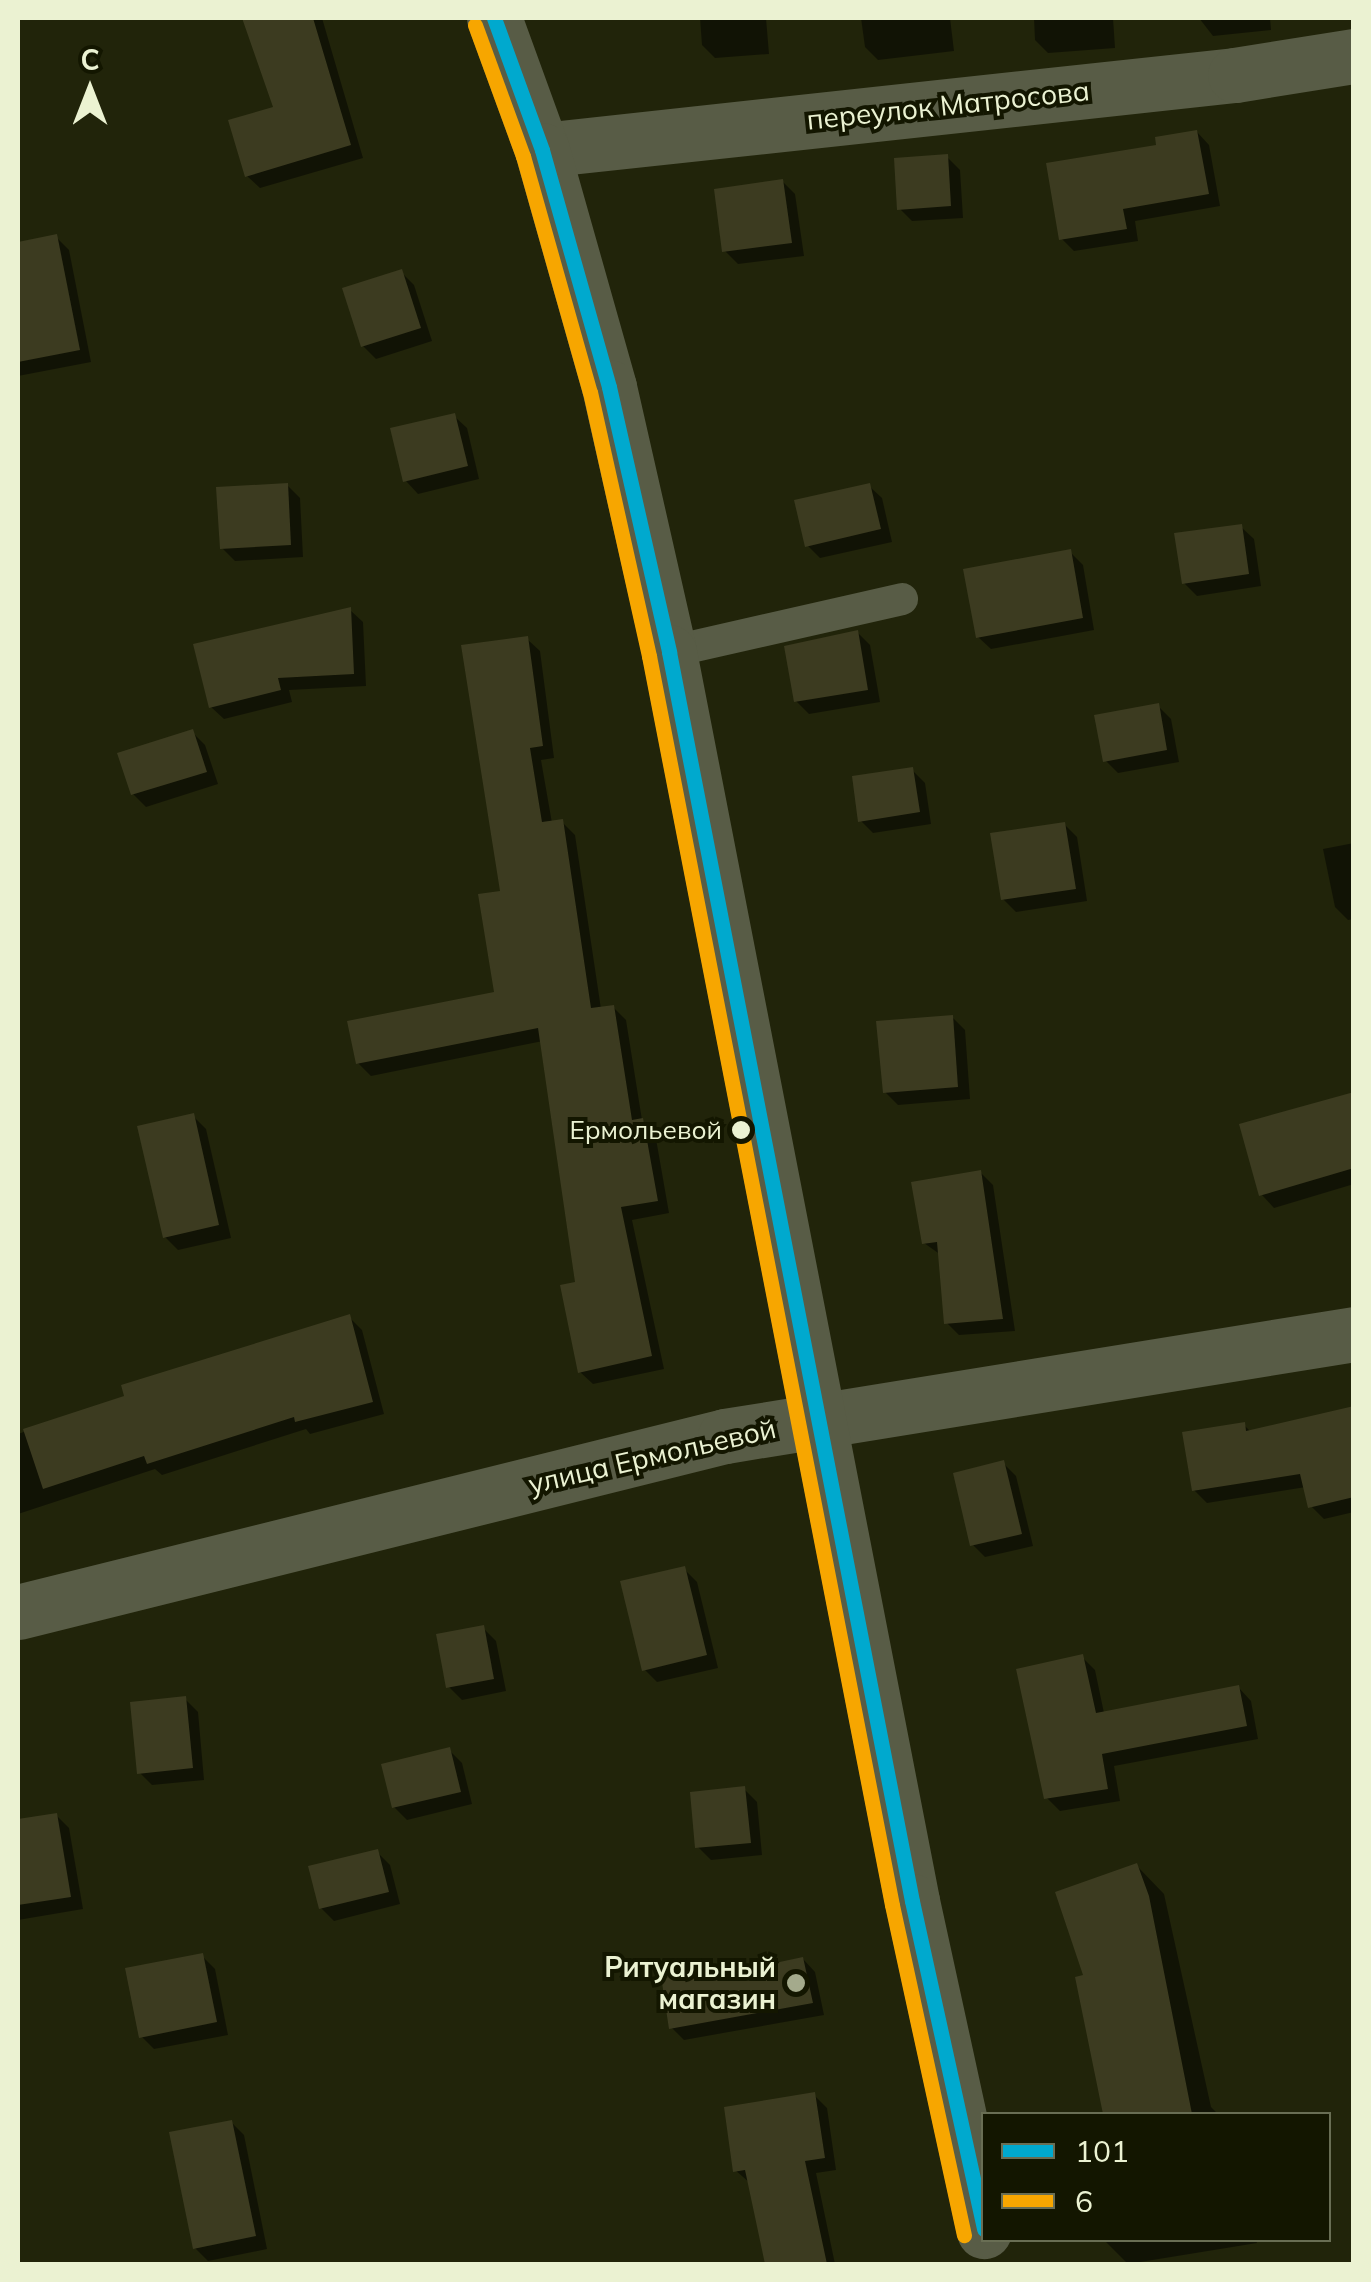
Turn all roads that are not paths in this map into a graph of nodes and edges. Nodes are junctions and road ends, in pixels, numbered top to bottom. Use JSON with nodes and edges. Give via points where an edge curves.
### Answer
{"nodes":[{"id":1,"x":494,"y":18,"type":"edge"},
{"id":2,"x":1354,"y":56,"type":"edge"},
{"id":3,"x":542,"y":150,"type":"junction"},
{"id":4,"x":902,"y":598,"type":"dead end"},
{"id":5,"x":669,"y":652,"type":"junction"},
{"id":6,"x":1354,"y":1334,"type":"edge"},
{"id":7,"x":822,"y":1418,"type":"junction"},
{"id":8,"x":18,"y":1612,"type":"edge"},
{"id":9,"x":981,"y":2217,"type":"edge"}],
"edges":[{"from":1,"to":3,"type":"street"},
{"from":2,"to":3,"type":"street","name":"переулок Матросова","via":[[1235,75]]},
{"from":3,"to":5,"type":"street","via":[[609,387]]},
{"from":4,"to":5,"type":"lane"},
{"from":5,"to":7,"type":"street"},
{"from":6,"to":7,"type":"street","name":"улица Ермольевой"},
{"from":7,"to":8,"type":"street","name":"улица Ермольевой","via":[[726,1436]]},
{"from":7,"to":9,"type":"street","via":[[912,1901]]}]}
